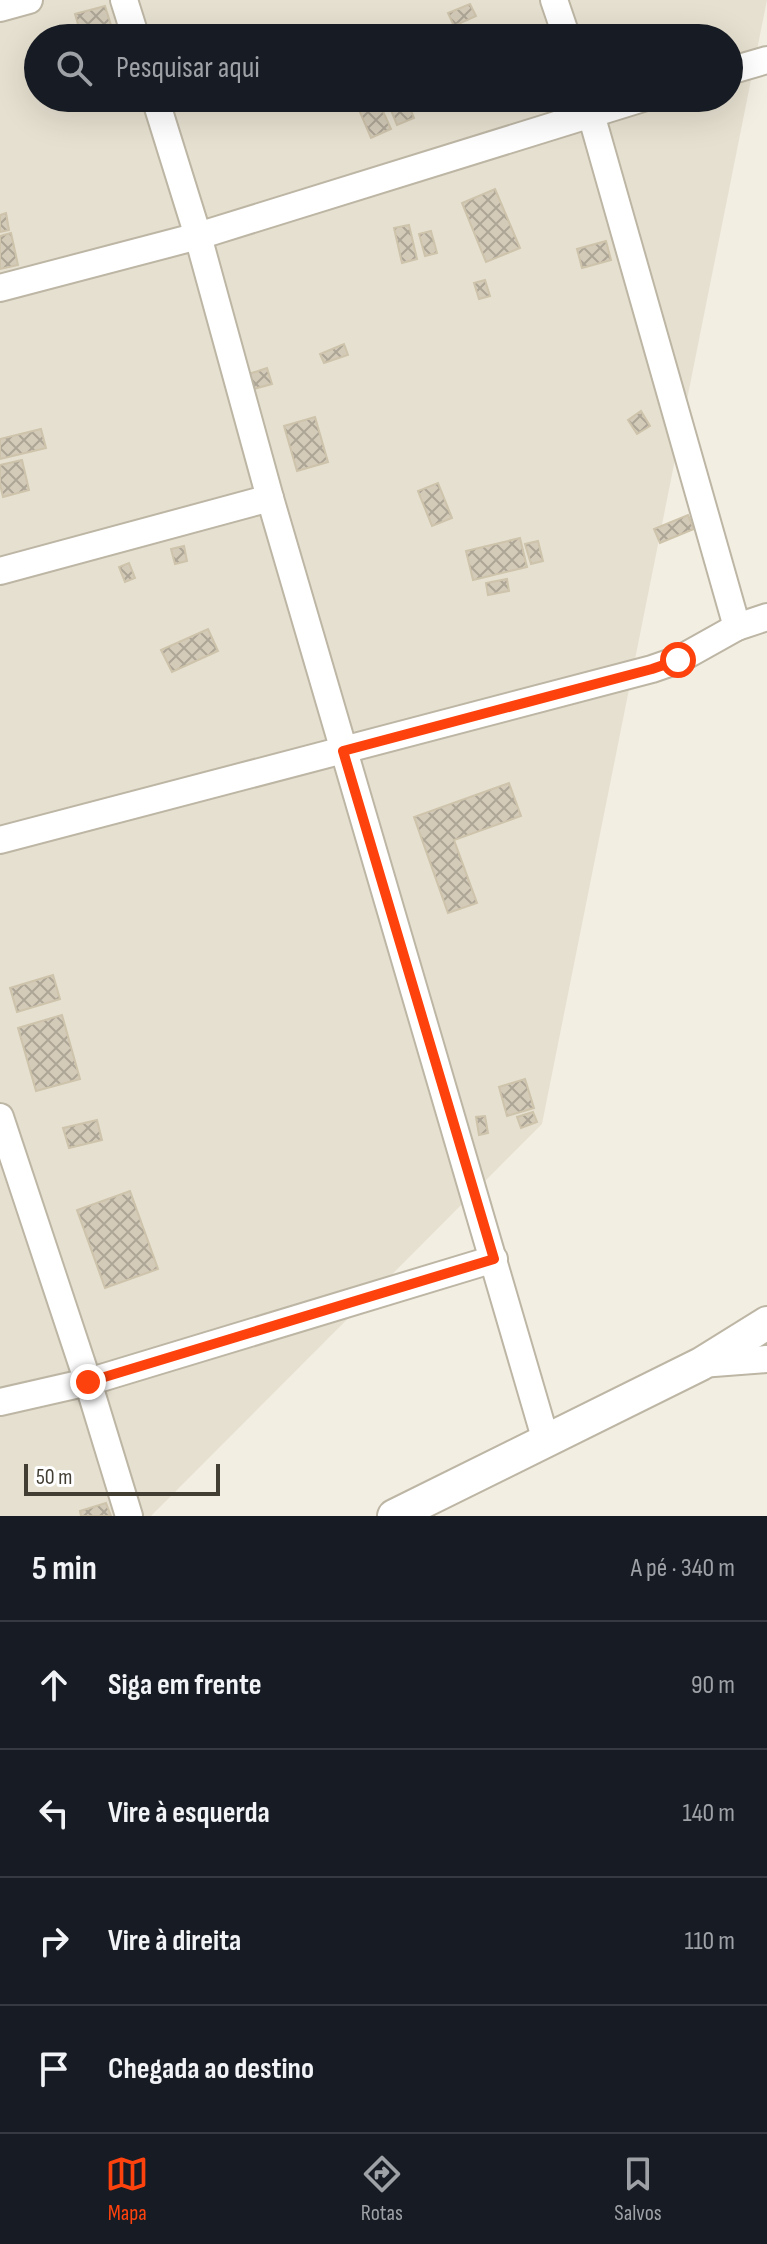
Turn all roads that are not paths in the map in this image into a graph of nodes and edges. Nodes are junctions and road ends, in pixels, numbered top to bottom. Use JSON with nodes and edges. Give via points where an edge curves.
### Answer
{"nodes":[{"id":1,"x":29,"y":0,"type":"edge"},
{"id":2,"x":124,"y":0,"type":"edge"},
{"id":3,"x":554,"y":0,"type":"edge"},
{"id":4,"x":0,"y":8,"type":"edge"},
{"id":5,"x":132,"y":24,"type":"edge"},
{"id":6,"x":562,"y":24,"type":"edge"},
{"id":7,"x":767,"y":60,"type":"edge"},
{"id":8,"x":743,"y":67,"type":"edge"},
{"id":9,"x":159,"y":112,"type":"edge"},
{"id":10,"x":571,"y":112,"type":"edge"},
{"id":11,"x":591,"y":112,"type":"edge"},
{"id":12,"x":198,"y":236,"type":"junction"},
{"id":13,"x":0,"y":288,"type":"edge"},
{"id":14,"x":270,"y":498,"type":"junction"},
{"id":15,"x":0,"y":571,"type":"edge"},
{"id":16,"x":767,"y":617,"type":"edge"},
{"id":17,"x":737,"y":627,"type":"junction"},
{"id":18,"x":343,"y":751,"type":"junction"},
{"id":19,"x":0,"y":840,"type":"edge"},
{"id":20,"x":0,"y":1117,"type":"edge"},
{"id":21,"x":494,"y":1259,"type":"junction"},
{"id":22,"x":767,"y":1323,"type":"edge"},
{"id":23,"x":767,"y":1359,"type":"edge"},
{"id":24,"x":701,"y":1364,"type":"junction"},
{"id":25,"x":88,"y":1382,"type":"junction"},
{"id":26,"x":0,"y":1402,"type":"edge"},
{"id":27,"x":546,"y":1441,"type":"junction"},
{"id":28,"x":129,"y":1516,"type":"edge"},
{"id":29,"x":394,"y":1516,"type":"edge"}],
"edges":[{"from":1,"to":4,"type":"street"},
{"from":2,"to":5,"type":"street"},
{"from":3,"to":6,"type":"street"},
{"from":7,"to":8,"type":"street"},
{"from":9,"to":12,"type":"street"},
{"from":10,"to":12,"type":"street"},
{"from":11,"to":17,"type":"street"},
{"from":12,"to":13,"type":"street"},
{"from":12,"to":14,"type":"street"},
{"from":14,"to":15,"type":"street"},
{"from":14,"to":18,"type":"street"},
{"from":16,"to":17,"type":"street"},
{"from":17,"to":18,"type":"street","via":[[652,669]]},
{"from":18,"to":19,"type":"street"},
{"from":18,"to":21,"type":"street"},
{"from":20,"to":25,"type":"street"},
{"from":21,"to":25,"type":"street"},
{"from":21,"to":27,"type":"street"},
{"from":22,"to":24,"type":"street"},
{"from":23,"to":24,"type":"street"},
{"from":24,"to":27,"type":"street"},
{"from":25,"to":26,"type":"street"},
{"from":25,"to":28,"type":"street"},
{"from":27,"to":29,"type":"street"}]}
